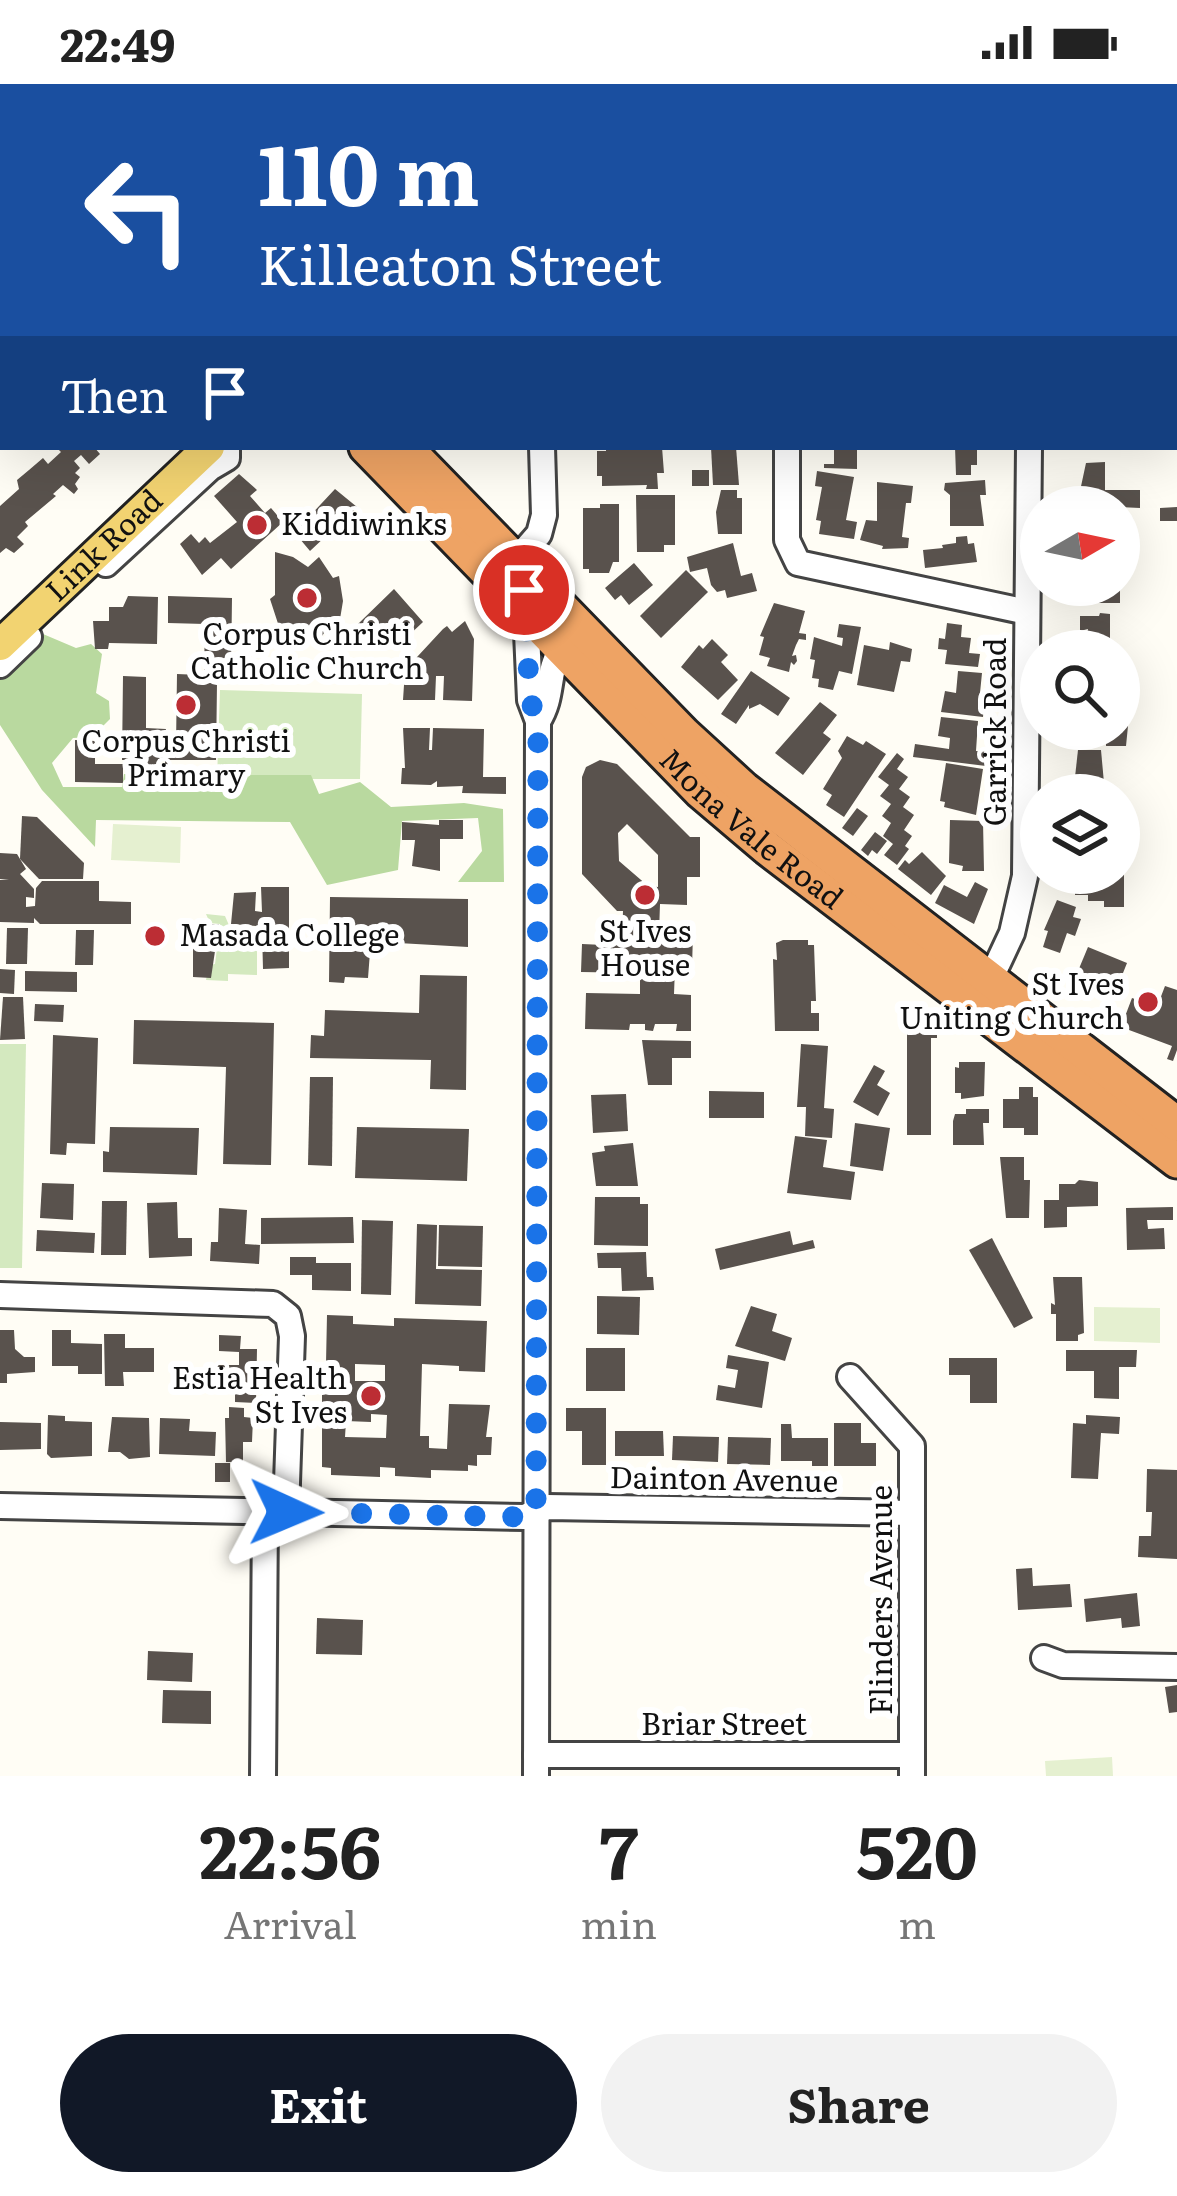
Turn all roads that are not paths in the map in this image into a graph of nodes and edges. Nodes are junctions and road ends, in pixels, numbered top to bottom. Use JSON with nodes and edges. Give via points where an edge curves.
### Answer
{"nodes":[{"id":1,"x":177,"y":450,"type":"edge"},
{"id":2,"x":206,"y":450,"type":"edge"},
{"id":3,"x":227,"y":450,"type":"edge"},
{"id":4,"x":369,"y":450,"type":"edge"},
{"id":5,"x":408,"y":450,"type":"edge"},
{"id":6,"x":542,"y":450,"type":"edge"},
{"id":7,"x":788,"y":450,"type":"edge"},
{"id":8,"x":1028,"y":450,"type":"edge"},
{"id":9,"x":515,"y":561,"type":"junction"},
{"id":10,"x":527,"y":612,"type":"junction"},
{"id":11,"x":1027,"y":612,"type":"junction"},
{"id":12,"x":0,"y":623,"type":"edge"},
{"id":13,"x":0,"y":645,"type":"edge"},
{"id":14,"x":561,"y":648,"type":"junction"},
{"id":15,"x":0,"y":665,"type":"edge"},
{"id":16,"x":538,"y":722,"type":"junction"},
{"id":17,"x":984,"y":994,"type":"junction"},
{"id":18,"x":1177,"y":1124,"type":"edge"},
{"id":19,"x":1177,"y":1161,"type":"edge"},
{"id":20,"x":0,"y":1295,"type":"edge"},
{"id":21,"x":850,"y":1377,"type":"dead end"},
{"id":22,"x":0,"y":1506,"type":"edge"},
{"id":23,"x":276,"y":1512,"type":"junction"},
{"id":24,"x":536,"y":1512,"type":"junction"},
{"id":25,"x":912,"y":1513,"type":"junction"},
{"id":26,"x":1044,"y":1658,"type":"dead end"},
{"id":27,"x":1177,"y":1667,"type":"edge"},
{"id":28,"x":536,"y":1766,"type":"edge"},
{"id":29,"x":912,"y":1766,"type":"edge"},
{"id":30,"x":263,"y":1776,"type":"edge"}],
"edges":[{"from":1,"to":12,"type":"main road","name":"Link Road"},
{"from":2,"to":13,"type":"main road","name":"Link Road"},
{"from":3,"to":15,"type":"street"},
{"from":4,"to":10,"type":"highway","name":"Mona Vale Road"},
{"from":5,"to":9,"type":"highway","name":"Mona Vale Road"},
{"from":6,"to":9,"type":"street","via":[[544,515]]},
{"from":7,"to":11,"type":"street","via":[[787,540],[799,563]]},
{"from":8,"to":11,"type":"street","name":"Garrick Road"},
{"from":9,"to":10,"type":"street","via":[[510,571]]},
{"from":9,"to":17,"type":"highway","name":"Mona Vale Road","via":[[684,734]]},
{"from":10,"to":14,"type":"highway","name":"Mona Vale Road"},
{"from":10,"to":16,"type":"street"},
{"from":11,"to":17,"type":"street","name":"Garrick Road","via":[[1025,876],[1012,933]]},
{"from":14,"to":16,"type":"street"},
{"from":14,"to":17,"type":"highway","name":"Mona Vale Road","via":[[767,848]]},
{"from":16,"to":24,"type":"street"},
{"from":17,"to":18,"type":"highway","name":"Mona Vale Road"},
{"from":17,"to":19,"type":"highway","name":"Mona Vale Road"},
{"from":20,"to":23,"type":"street","via":[[274,1304],[288,1316],[292,1336]]},
{"from":21,"to":25,"type":"street","name":"Flinders Avenue","via":[[912,1446]]},
{"from":22,"to":23,"type":"street","name":"Dainton Avenue"},
{"from":23,"to":24,"type":"street","name":"Dainton Avenue"},
{"from":23,"to":30,"type":"street"},
{"from":24,"to":25,"type":"street","name":"Dainton Avenue"},
{"from":24,"to":28,"type":"street"},
{"from":25,"to":29,"type":"street","name":"Flinders Avenue"},
{"from":26,"to":27,"type":"street"},
{"from":28,"to":29,"type":"street","name":"Briar Street"}]}
